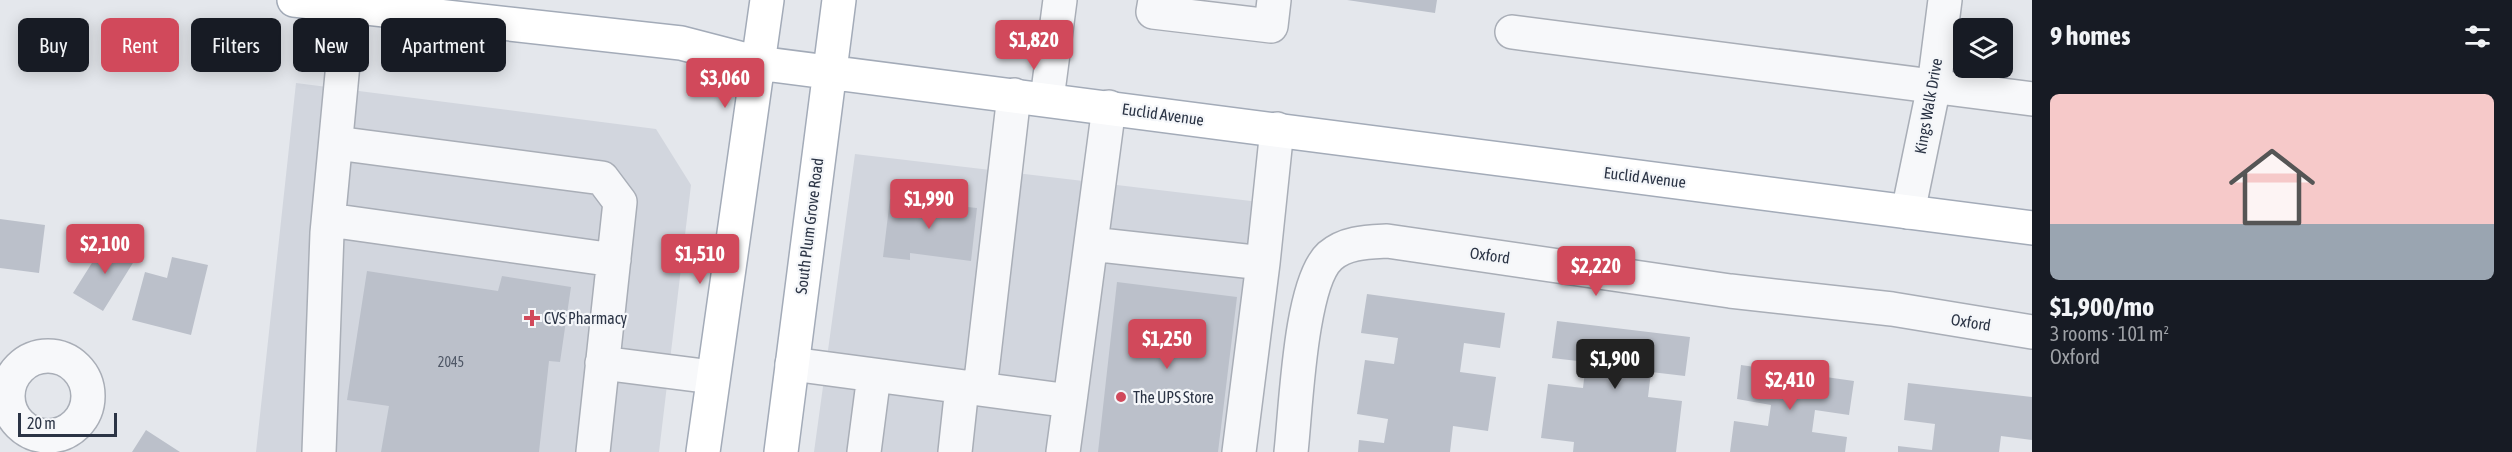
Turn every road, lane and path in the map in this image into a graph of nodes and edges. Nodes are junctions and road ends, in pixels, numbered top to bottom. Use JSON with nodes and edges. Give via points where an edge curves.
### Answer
{"nodes":[{"id":1,"x":294,"y":0,"type":"edge"},
{"id":2,"x":767,"y":0,"type":"edge"},
{"id":3,"x":838,"y":0,"type":"edge"},
{"id":4,"x":1060,"y":0,"type":"edge"},
{"id":5,"x":1155,"y":0,"type":"edge"},
{"id":6,"x":1274,"y":0,"type":"edge"},
{"id":7,"x":1945,"y":0,"type":"edge"},
{"id":8,"x":349,"y":3,"type":"edge"},
{"id":9,"x":1512,"y":32,"type":"dead end"},
{"id":10,"x":758,"y":63,"type":"junction"},
{"id":11,"x":829,"y":70,"type":"junction"},
{"id":12,"x":1934,"y":86,"type":"junction"},
{"id":13,"x":1014,"y":95,"type":"junction"},
{"id":14,"x":1047,"y":99,"type":"junction"},
{"id":15,"x":2032,"y":99,"type":"edge"},
{"id":16,"x":1109,"y":107,"type":"junction"},
{"id":17,"x":1277,"y":129,"type":"junction"},
{"id":18,"x":336,"y":143,"type":"junction"},
{"id":19,"x":1908,"y":212,"type":"junction"},
{"id":20,"x":329,"y":220,"type":"junction"},
{"id":21,"x":2032,"y":228,"type":"edge"},
{"id":22,"x":1090,"y":244,"type":"junction"},
{"id":23,"x":614,"y":260,"type":"junction"},
{"id":24,"x":1263,"y":263,"type":"junction"},
{"id":25,"x":2032,"y":332,"type":"edge"},
{"id":26,"x":602,"y":363,"type":"junction"},
{"id":27,"x":792,"y":364,"type":"junction"},
{"id":28,"x":874,"y":375,"type":"junction"},
{"id":29,"x":712,"y":377,"type":"junction"},
{"id":30,"x":971,"y":388,"type":"junction"},
{"id":31,"x":1070,"y":401,"type":"junction"},
{"id":32,"x":319,"y":452,"type":"edge"},
{"id":33,"x":592,"y":452,"type":"edge"},
{"id":34,"x":703,"y":452,"type":"edge"},
{"id":35,"x":781,"y":452,"type":"edge"},
{"id":36,"x":864,"y":452,"type":"edge"},
{"id":37,"x":955,"y":452,"type":"edge"},
{"id":38,"x":1063,"y":452,"type":"edge"},
{"id":39,"x":1239,"y":452,"type":"edge"},
{"id":40,"x":1291,"y":452,"type":"edge"}],
"edges":[{"from":1,"to":8,"type":"main road","name":"Euclid Avenue"},
{"from":2,"to":10,"type":"main road"},
{"from":3,"to":11,"type":"main road","name":"South Plum Grove Road"},
{"from":4,"to":14,"type":"street"},
{"from":5,"to":6,"type":"street","via":[[1153,12],[1271,26]]},
{"from":7,"to":12,"type":"street","name":"Kings Walk Drive"},
{"from":8,"to":10,"type":"main road","name":"Euclid Avenue","via":[[681,43]]},
{"from":8,"to":18,"type":"street"},
{"from":9,"to":12,"type":"street"},
{"from":10,"to":11,"type":"main road","name":"Euclid Avenue"},
{"from":10,"to":29,"type":"main road"},
{"from":11,"to":13,"type":"main road","name":"Euclid Avenue"},
{"from":11,"to":27,"type":"main road","name":"South Plum Grove Road"},
{"from":12,"to":15,"type":"street"},
{"from":12,"to":19,"type":"street","name":"Kings Walk Drive"},
{"from":13,"to":14,"type":"main road","name":"Euclid Avenue"},
{"from":13,"to":30,"type":"street"},
{"from":14,"to":16,"type":"main road","name":"Euclid Avenue"},
{"from":16,"to":17,"type":"main road","name":"Euclid Avenue"},
{"from":16,"to":22,"type":"street"},
{"from":17,"to":19,"type":"main road","name":"Euclid Avenue"},
{"from":17,"to":24,"type":"street"},
{"from":18,"to":20,"type":"street"},
{"from":18,"to":23,"type":"street","via":[[602,178],[620,202]]},
{"from":19,"to":21,"type":"main road","name":"Euclid Avenue"},
{"from":20,"to":23,"type":"street"},
{"from":20,"to":32,"type":"street"},
{"from":22,"to":24,"type":"street"},
{"from":22,"to":31,"type":"street"},
{"from":23,"to":26,"type":"street"},
{"from":24,"to":39,"type":"street"},
{"from":25,"to":40,"type":"street","name":"Oxford","via":[[1892,309],[1730,291],[1387,241],[1355,243],[1332,254],[1317,271],[1308,300]]},
{"from":26,"to":29,"type":"street"},
{"from":26,"to":33,"type":"street"},
{"from":27,"to":28,"type":"street"},
{"from":27,"to":35,"type":"main road","name":"South Plum Grove Road"},
{"from":28,"to":30,"type":"street"},
{"from":28,"to":36,"type":"street"},
{"from":29,"to":34,"type":"main road"},
{"from":30,"to":31,"type":"street"},
{"from":30,"to":37,"type":"street"},
{"from":31,"to":38,"type":"street"}]}
